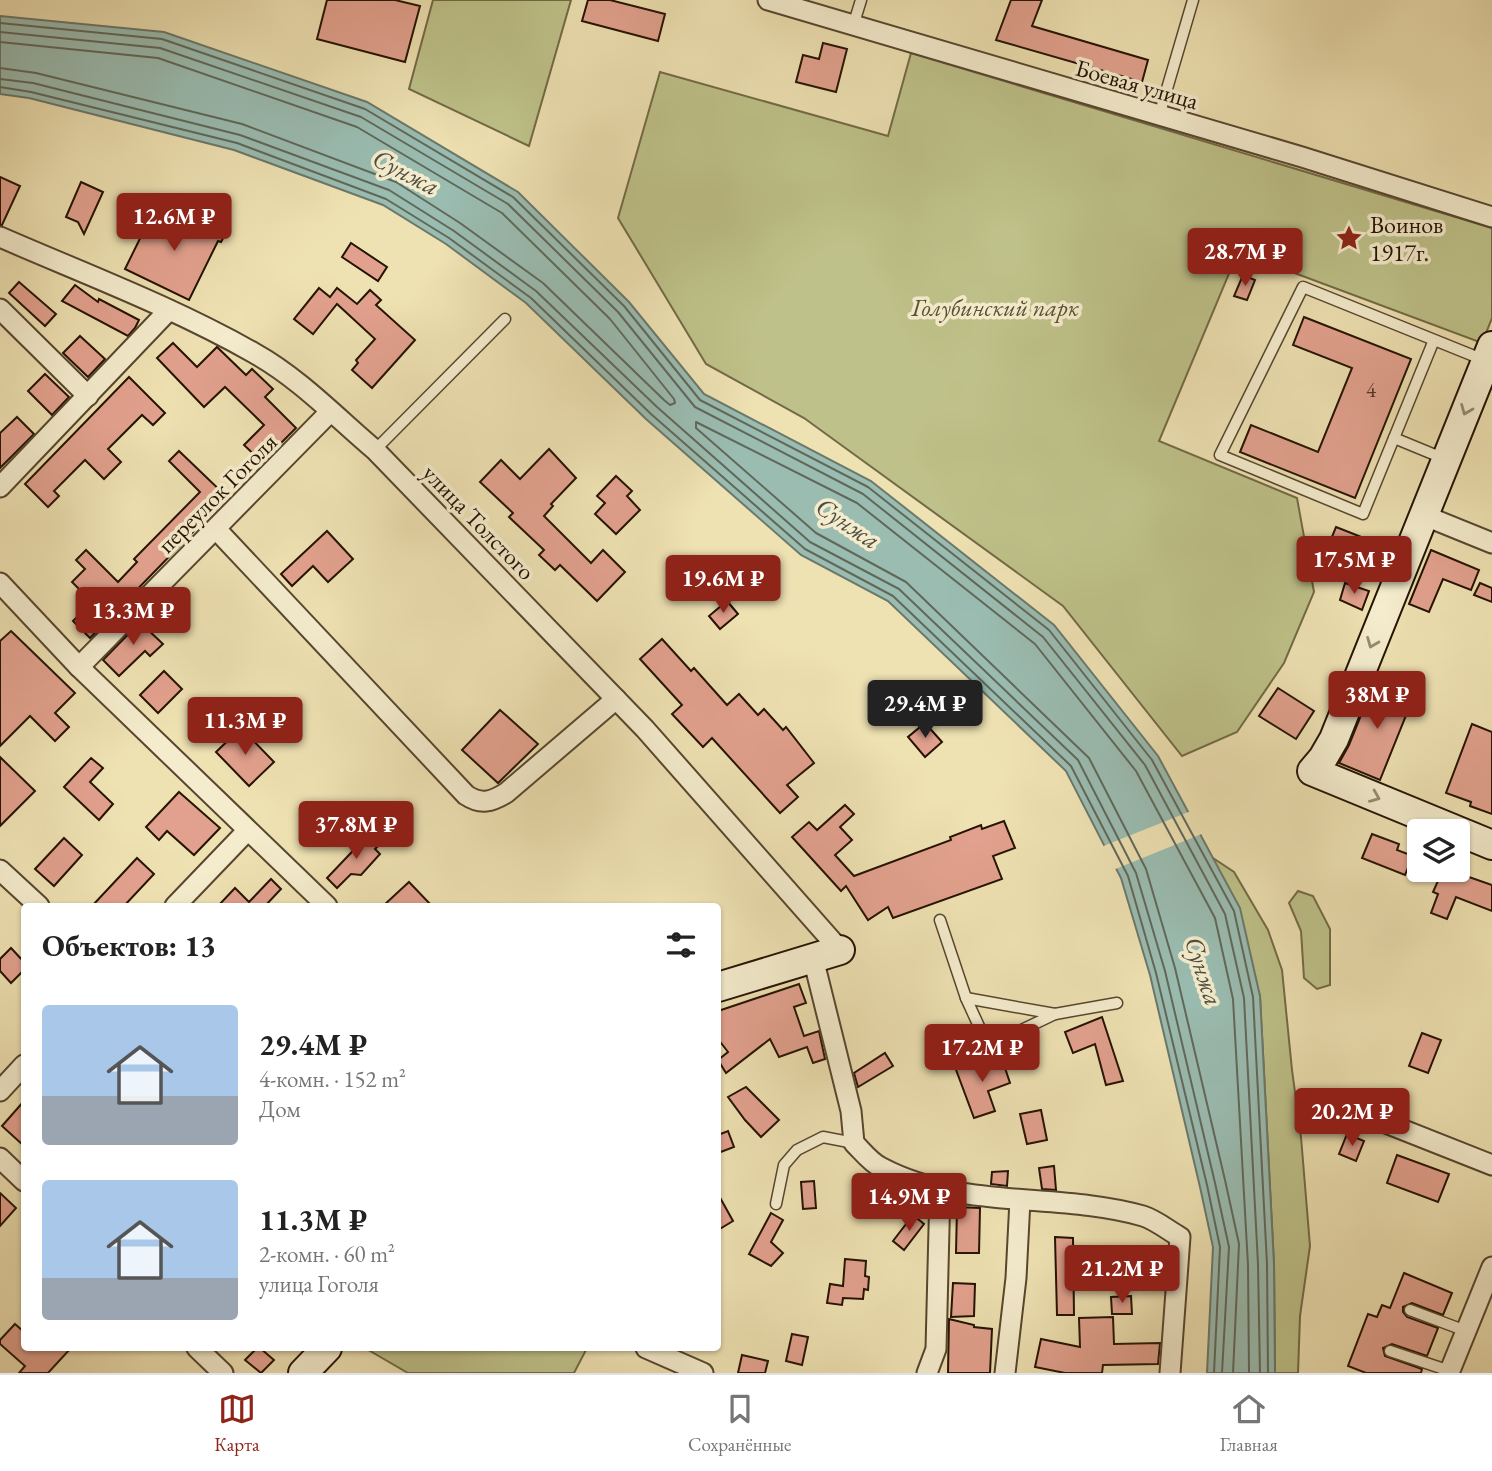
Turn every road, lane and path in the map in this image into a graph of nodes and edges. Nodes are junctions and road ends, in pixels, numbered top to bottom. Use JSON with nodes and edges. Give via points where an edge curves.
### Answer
{"nodes":[{"id":1,"x":768,"y":0,"type":"edge"},
{"id":2,"x":860,"y":0,"type":"edge"},
{"id":3,"x":1194,"y":0,"type":"edge"},
{"id":4,"x":853,"y":26,"type":"junction"},
{"id":5,"x":1159,"y":116,"type":"junction"},
{"id":6,"x":1492,"y":217,"type":"edge"},
{"id":7,"x":0,"y":237,"type":"edge"},
{"id":8,"x":0,"y":310,"type":"edge"},
{"id":9,"x":169,"y":310,"type":"junction"},
{"id":10,"x":505,"y":319,"type":"dead end"},
{"id":11,"x":1434,"y":340,"type":"junction"},
{"id":12,"x":1489,"y":354,"type":"edge"},
{"id":13,"x":88,"y":396,"type":"junction"},
{"id":14,"x":330,"y":412,"type":"junction"},
{"id":15,"x":1394,"y":438,"type":"junction"},
{"id":16,"x":375,"y":450,"type":"junction"},
{"id":17,"x":1446,"y":459,"type":"junction"},
{"id":18,"x":0,"y":487,"type":"edge"},
{"id":19,"x":1423,"y":515,"type":"junction"},
{"id":20,"x":216,"y":529,"type":"junction"},
{"id":21,"x":1492,"y":543,"type":"edge"},
{"id":22,"x":0,"y":583,"type":"edge"},
{"id":23,"x":79,"y":667,"type":"junction"},
{"id":24,"x":616,"y":699,"type":"junction"},
{"id":25,"x":247,"y":831,"type":"junction"},
{"id":26,"x":1492,"y":845,"type":"edge"},
{"id":27,"x":0,"y":870,"type":"edge"},
{"id":28,"x":35,"y":903,"type":"edge"},
{"id":29,"x":178,"y":903,"type":"edge"},
{"id":30,"x":324,"y":903,"type":"edge"},
{"id":31,"x":940,"y":920,"type":"dead end"},
{"id":32,"x":826,"y":954,"type":"junction"},
{"id":33,"x":721,"y":986,"type":"edge"},
{"id":34,"x":966,"y":998,"type":"junction"},
{"id":35,"x":1117,"y":1003,"type":"dead end"},
{"id":36,"x":1055,"y":1014,"type":"junction"},
{"id":37,"x":21,"y":1068,"type":"edge"},
{"id":38,"x":0,"y":1091,"type":"edge"},
{"id":39,"x":1358,"y":1112,"type":"dead end"},
{"id":40,"x":854,"y":1143,"type":"junction"},
{"id":41,"x":0,"y":1158,"type":"edge"},
{"id":42,"x":1492,"y":1166,"type":"edge"},
{"id":43,"x":21,"y":1178,"type":"edge"},
{"id":44,"x":940,"y":1189,"type":"junction"},
{"id":45,"x":1020,"y":1200,"type":"junction"},
{"id":46,"x":776,"y":1204,"type":"dead end"},
{"id":47,"x":1492,"y":1268,"type":"edge"},
{"id":48,"x":1410,"y":1310,"type":"dead end"},
{"id":49,"x":1466,"y":1331,"type":"junction"},
{"id":50,"x":200,"y":1351,"type":"edge"},
{"id":51,"x":324,"y":1351,"type":"edge"},
{"id":52,"x":653,"y":1351,"type":"edge"},
{"id":53,"x":1390,"y":1351,"type":"dead end"},
{"id":54,"x":1449,"y":1372,"type":"edge"},
{"id":55,"x":223,"y":1373,"type":"edge"},
{"id":56,"x":303,"y":1373,"type":"edge"},
{"id":57,"x":703,"y":1373,"type":"edge"},
{"id":58,"x":927,"y":1373,"type":"edge"},
{"id":59,"x":1005,"y":1373,"type":"edge"},
{"id":60,"x":1170,"y":1373,"type":"edge"}],
"edges":[{"from":1,"to":4,"type":"street","name":"Боевая улица"},
{"from":2,"to":4,"type":"lane"},
{"from":3,"to":5,"type":"lane"},
{"from":4,"to":5,"type":"street","name":"Боевая улица"},
{"from":5,"to":6,"type":"street","name":"Боевая улица"},
{"from":7,"to":9,"type":"street","name":"улица Толстого"},
{"from":8,"to":13,"type":"street"},
{"from":9,"to":13,"type":"street"},
{"from":9,"to":14,"type":"street","name":"улица Толстого","via":[[256,354]]},
{"from":10,"to":16,"type":"lane"},
{"from":11,"to":12,"type":"lane"},
{"from":11,"to":15,"type":"lane"},
{"from":11,"to":15,"type":"lane","via":[[1303,287],[1220,455],[1363,514]]},
{"from":12,"to":17,"type":"main road","one_way":true},
{"from":13,"to":18,"type":"street"},
{"from":14,"to":16,"type":"street","name":"улица Толстого"},
{"from":14,"to":20,"type":"street","name":"переулок Гоголя"},
{"from":15,"to":17,"type":"lane"},
{"from":16,"to":24,"type":"street","name":"улица Толстого"},
{"from":17,"to":19,"type":"main road"},
{"from":19,"to":21,"type":"street"},
{"from":19,"to":26,"type":"main road","one_way":true,"via":[[1334,739],[1312,771]]},
{"from":20,"to":23,"type":"street","name":"переулок Гоголя"},
{"from":20,"to":24,"type":"street","via":[[476,802],[491,802],[506,793]]},
{"from":22,"to":23,"type":"street"},
{"from":23,"to":25,"type":"street"},
{"from":24,"to":32,"type":"street","name":"улица Толстого"},
{"from":25,"to":29,"type":"street"},
{"from":25,"to":30,"type":"street"},
{"from":27,"to":28,"type":"street"},
{"from":31,"to":34,"type":"lane"},
{"from":32,"to":33,"type":"main road"},
{"from":32,"to":40,"type":"street"},
{"from":34,"to":36,"type":"lane"},
{"from":34,"to":36,"type":"lane","via":[[988,1046]]},
{"from":35,"to":36,"type":"lane"},
{"from":37,"to":38,"type":"street"},
{"from":39,"to":42,"type":"street"},
{"from":40,"to":44,"type":"street","via":[[880,1168]]},
{"from":40,"to":46,"type":"lane","via":[[823,1137],[797,1150],[784,1165]]},
{"from":41,"to":43,"type":"street"},
{"from":44,"to":45,"type":"street"},
{"from":44,"to":58,"type":"street","via":[[936,1349]]},
{"from":45,"to":59,"type":"street","via":[[1017,1278]]},
{"from":45,"to":60,"type":"street","via":[[1146,1217],[1180,1237]]},
{"from":47,"to":49,"type":"street"},
{"from":48,"to":49,"type":"lane"},
{"from":49,"to":54,"type":"street"},
{"from":50,"to":55,"type":"street"},
{"from":51,"to":56,"type":"main road"},
{"from":52,"to":57,"type":"street"},
{"from":53,"to":54,"type":"lane"}]}
